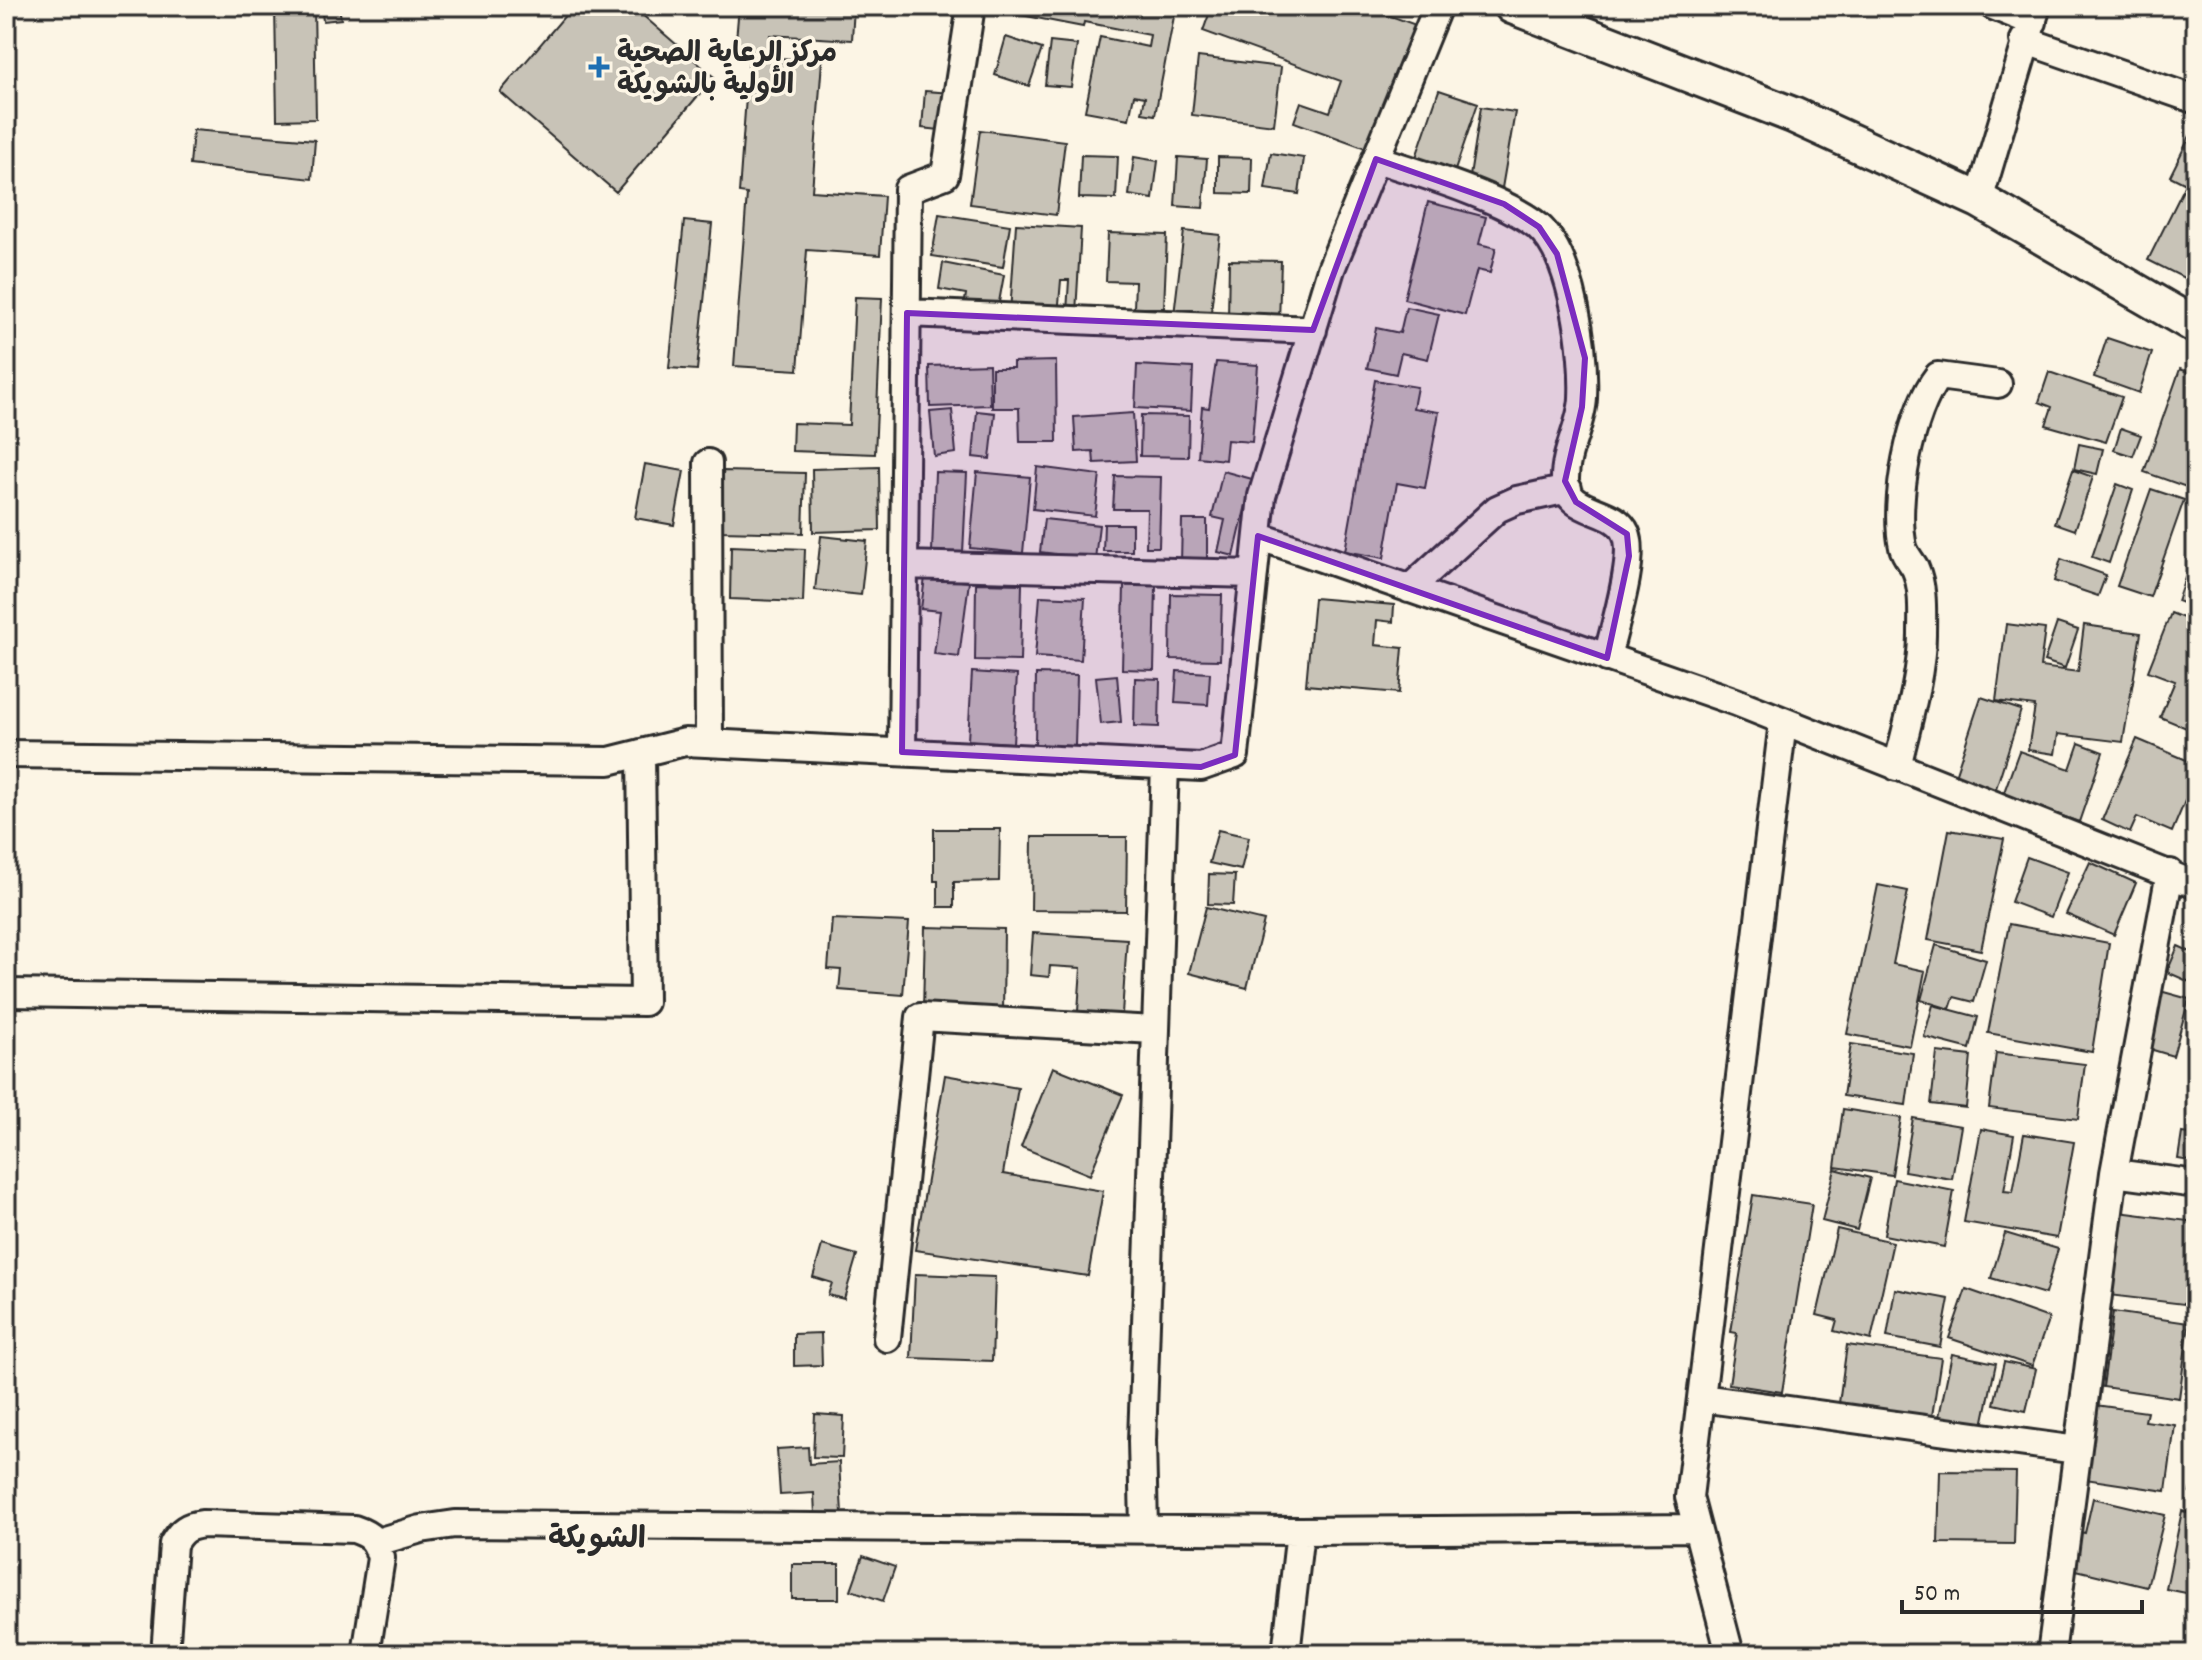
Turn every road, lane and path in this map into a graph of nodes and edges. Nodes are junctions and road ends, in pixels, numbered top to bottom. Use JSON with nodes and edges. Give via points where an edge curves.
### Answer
{"nodes":[{"id":1,"x":971,"y":6,"type":"edge"},
{"id":2,"x":1438,"y":6,"type":"edge"},
{"id":3,"x":1512,"y":6,"type":"edge"},
{"id":4,"x":1993,"y":6,"type":"edge"},
{"id":5,"x":2031,"y":23,"type":"edge"},
{"id":6,"x":2196,"y":100,"type":"edge"},
{"id":7,"x":1376,"y":159,"type":"junction"},
{"id":8,"x":1979,"y":200,"type":"junction"},
{"id":9,"x":907,"y":313,"type":"junction"},
{"id":10,"x":2196,"y":326,"type":"edge"},
{"id":11,"x":1313,"y":330,"type":"junction"},
{"id":12,"x":1998,"y":384,"type":"dead end"},
{"id":13,"x":708,"y":463,"type":"dead end"},
{"id":14,"x":1568,"y":489,"type":"junction"},
{"id":15,"x":1258,"y":536,"type":"junction"},
{"id":16,"x":904,"y":565,"type":"junction"},
{"id":17,"x":1254,"y":574,"type":"junction"},
{"id":18,"x":1409,"y":589,"type":"junction"},
{"id":19,"x":1607,"y":658,"type":"junction"},
{"id":20,"x":1783,"y":722,"type":"junction"},
{"id":21,"x":709,"y":743,"type":"junction"},
{"id":22,"x":902,"y":752,"type":"junction"},
{"id":23,"x":641,"y":753,"type":"junction"},
{"id":24,"x":6,"y":754,"type":"edge"},
{"id":25,"x":1165,"y":765,"type":"junction"},
{"id":26,"x":1897,"y":767,"type":"junction"},
{"id":27,"x":2170,"y":873,"type":"junction"},
{"id":28,"x":2196,"y":885,"type":"edge"},
{"id":29,"x":7,"y":993,"type":"edge"},
{"id":30,"x":1154,"y":1030,"type":"junction"},
{"id":31,"x":2114,"y":1173,"type":"junction"},
{"id":32,"x":2196,"y":1184,"type":"edge"},
{"id":33,"x":887,"y":1338,"type":"dead end"},
{"id":34,"x":1701,"y":1398,"type":"junction"},
{"id":35,"x":2077,"y":1450,"type":"junction"},
{"id":36,"x":1144,"y":1528,"type":"junction"},
{"id":37,"x":1697,"y":1528,"type":"junction"},
{"id":38,"x":1300,"y":1531,"type":"junction"},
{"id":39,"x":377,"y":1542,"type":"junction"},
{"id":40,"x":165,"y":1654,"type":"edge"},
{"id":41,"x":366,"y":1654,"type":"edge"},
{"id":42,"x":1286,"y":1654,"type":"edge"},
{"id":43,"x":1730,"y":1654,"type":"edge"},
{"id":44,"x":2051,"y":1654,"type":"edge"}],
"edges":[{"from":1,"to":9,"type":"street","via":[[945,175],[908,189]]},
{"from":2,"to":7,"type":"street"},
{"from":3,"to":8,"type":"street","via":[[1793,115]]},
{"from":4,"to":5,"type":"street"},
{"from":5,"to":6,"type":"street"},
{"from":5,"to":8,"type":"street"},
{"from":7,"to":11,"type":"street","via":[[1331,269]]},
{"from":7,"to":14,"type":"street","via":[[1504,204],[1539,227],[1557,254],[1585,358]]},
{"from":8,"to":10,"type":"street"},
{"from":9,"to":11,"type":"street"},
{"from":9,"to":16,"type":"street"},
{"from":11,"to":15,"type":"street","via":[[1262,496]]},
{"from":12,"to":26,"type":"street","via":[[1938,376],[1927,390],[1916,423],[1900,530],[1903,551],[1921,590],[1922,640]]},
{"from":13,"to":21,"type":"street"},
{"from":14,"to":18,"type":"street","via":[[1497,509]]},
{"from":14,"to":19,"type":"street","via":[[1576,502],[1620,524],[1627,534],[1629,556]]},
{"from":15,"to":17,"type":"street"},
{"from":15,"to":18,"type":"street"},
{"from":16,"to":17,"type":"street"},
{"from":16,"to":22,"type":"street"},
{"from":17,"to":25,"type":"street","via":[[1235,755],[1201,767]]},
{"from":18,"to":19,"type":"street"},
{"from":19,"to":20,"type":"street"},
{"from":20,"to":26,"type":"street"},
{"from":20,"to":34,"type":"street"},
{"from":21,"to":22,"type":"street"},
{"from":21,"to":23,"type":"street","via":[[685,742]]},
{"from":22,"to":25,"type":"street"},
{"from":23,"to":24,"type":"street","via":[[609,761]]},
{"from":23,"to":29,"type":"street","via":[[644,1002]]},
{"from":25,"to":30,"type":"street"},
{"from":26,"to":27,"type":"street"},
{"from":27,"to":28,"type":"street"},
{"from":27,"to":31,"type":"street"},
{"from":30,"to":33,"type":"street","via":[[920,1017]]},
{"from":30,"to":36,"type":"street"},
{"from":31,"to":32,"type":"street"},
{"from":31,"to":35,"type":"street"},
{"from":34,"to":35,"type":"street"},
{"from":34,"to":37,"type":"street","via":[[1689,1497]]},
{"from":35,"to":44,"type":"street"},
{"from":36,"to":38,"type":"street"},
{"from":36,"to":39,"type":"street","via":[[455,1524]]},
{"from":37,"to":38,"type":"street"},
{"from":37,"to":43,"type":"street"},
{"from":38,"to":42,"type":"street"},
{"from":39,"to":40,"type":"street","via":[[354,1529],[189,1526],[173,1544]]},
{"from":39,"to":41,"type":"street","via":[[381,1558]]}]}
